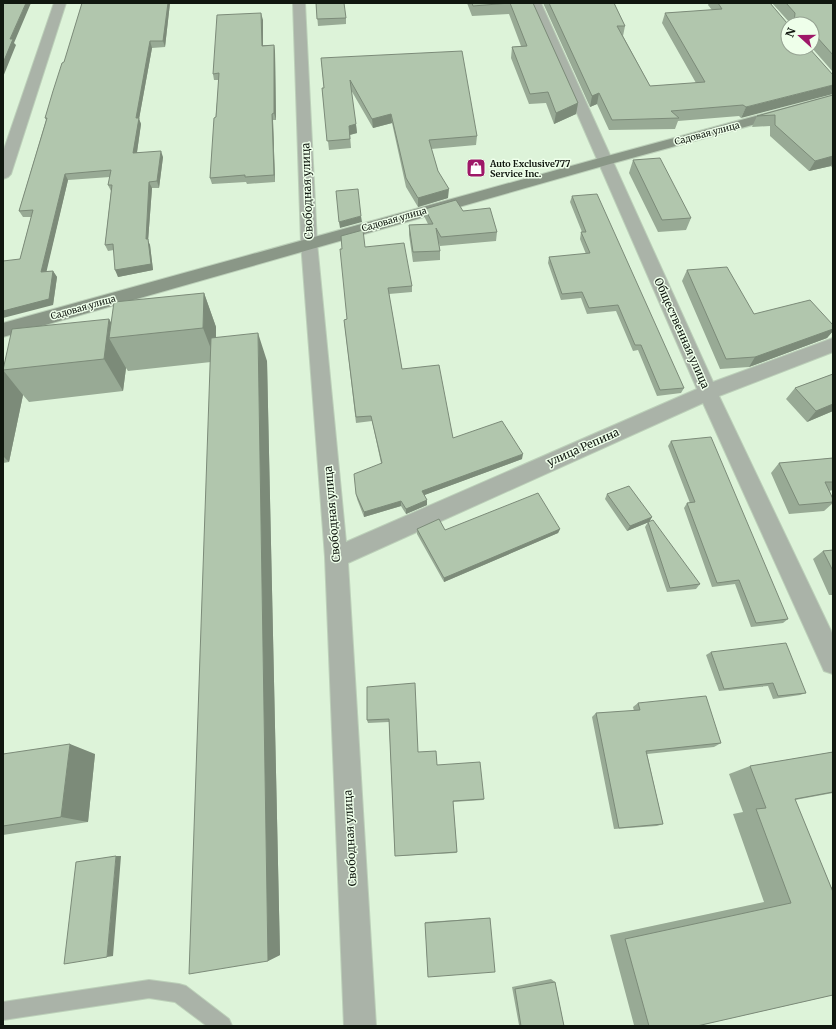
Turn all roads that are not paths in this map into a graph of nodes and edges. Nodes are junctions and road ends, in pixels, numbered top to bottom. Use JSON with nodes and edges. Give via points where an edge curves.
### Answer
{"nodes":[{"id":1,"x":60,"y":3,"type":"edge"},
{"id":2,"x":299,"y":3,"type":"edge"},
{"id":3,"x":535,"y":3,"type":"edge"},
{"id":4,"x":833,"y":99,"type":"edge"},
{"id":5,"x":605,"y":160,"type":"junction"},
{"id":6,"x":3,"y":174,"type":"edge"},
{"id":7,"x":309,"y":243,"type":"junction"},
{"id":8,"x":3,"y":330,"type":"edge"},
{"id":9,"x":833,"y":344,"type":"edge"},
{"id":10,"x":708,"y":392,"type":"junction"},
{"id":11,"x":336,"y":557,"type":"junction"},
{"id":12,"x":833,"y":662,"type":"edge"},
{"id":13,"x":3,"y":1011,"type":"edge"},
{"id":14,"x":222,"y":1026,"type":"edge"},
{"id":15,"x":360,"y":1026,"type":"edge"}],
"edges":[{"from":1,"to":6,"type":"street"},
{"from":2,"to":7,"type":"street","name":"Свободная улица"},
{"from":3,"to":5,"type":"street","name":"Общественная улица"},
{"from":4,"to":5,"type":"main road","name":"Садовая улица"},
{"from":5,"to":7,"type":"main road","name":"Садовая улица"},
{"from":5,"to":10,"type":"street","name":"Общественная улица"},
{"from":7,"to":8,"type":"main road","name":"Садовая улица"},
{"from":7,"to":11,"type":"street","name":"Свободная улица"},
{"from":9,"to":10,"type":"street","name":"улица Репина"},
{"from":10,"to":11,"type":"street","name":"улица Репина"},
{"from":10,"to":12,"type":"street","name":"Общественная улица"},
{"from":11,"to":15,"type":"street","name":"Свободная улица"},
{"from":13,"to":14,"type":"lane","via":[[149,989],[178,993]]}]}
